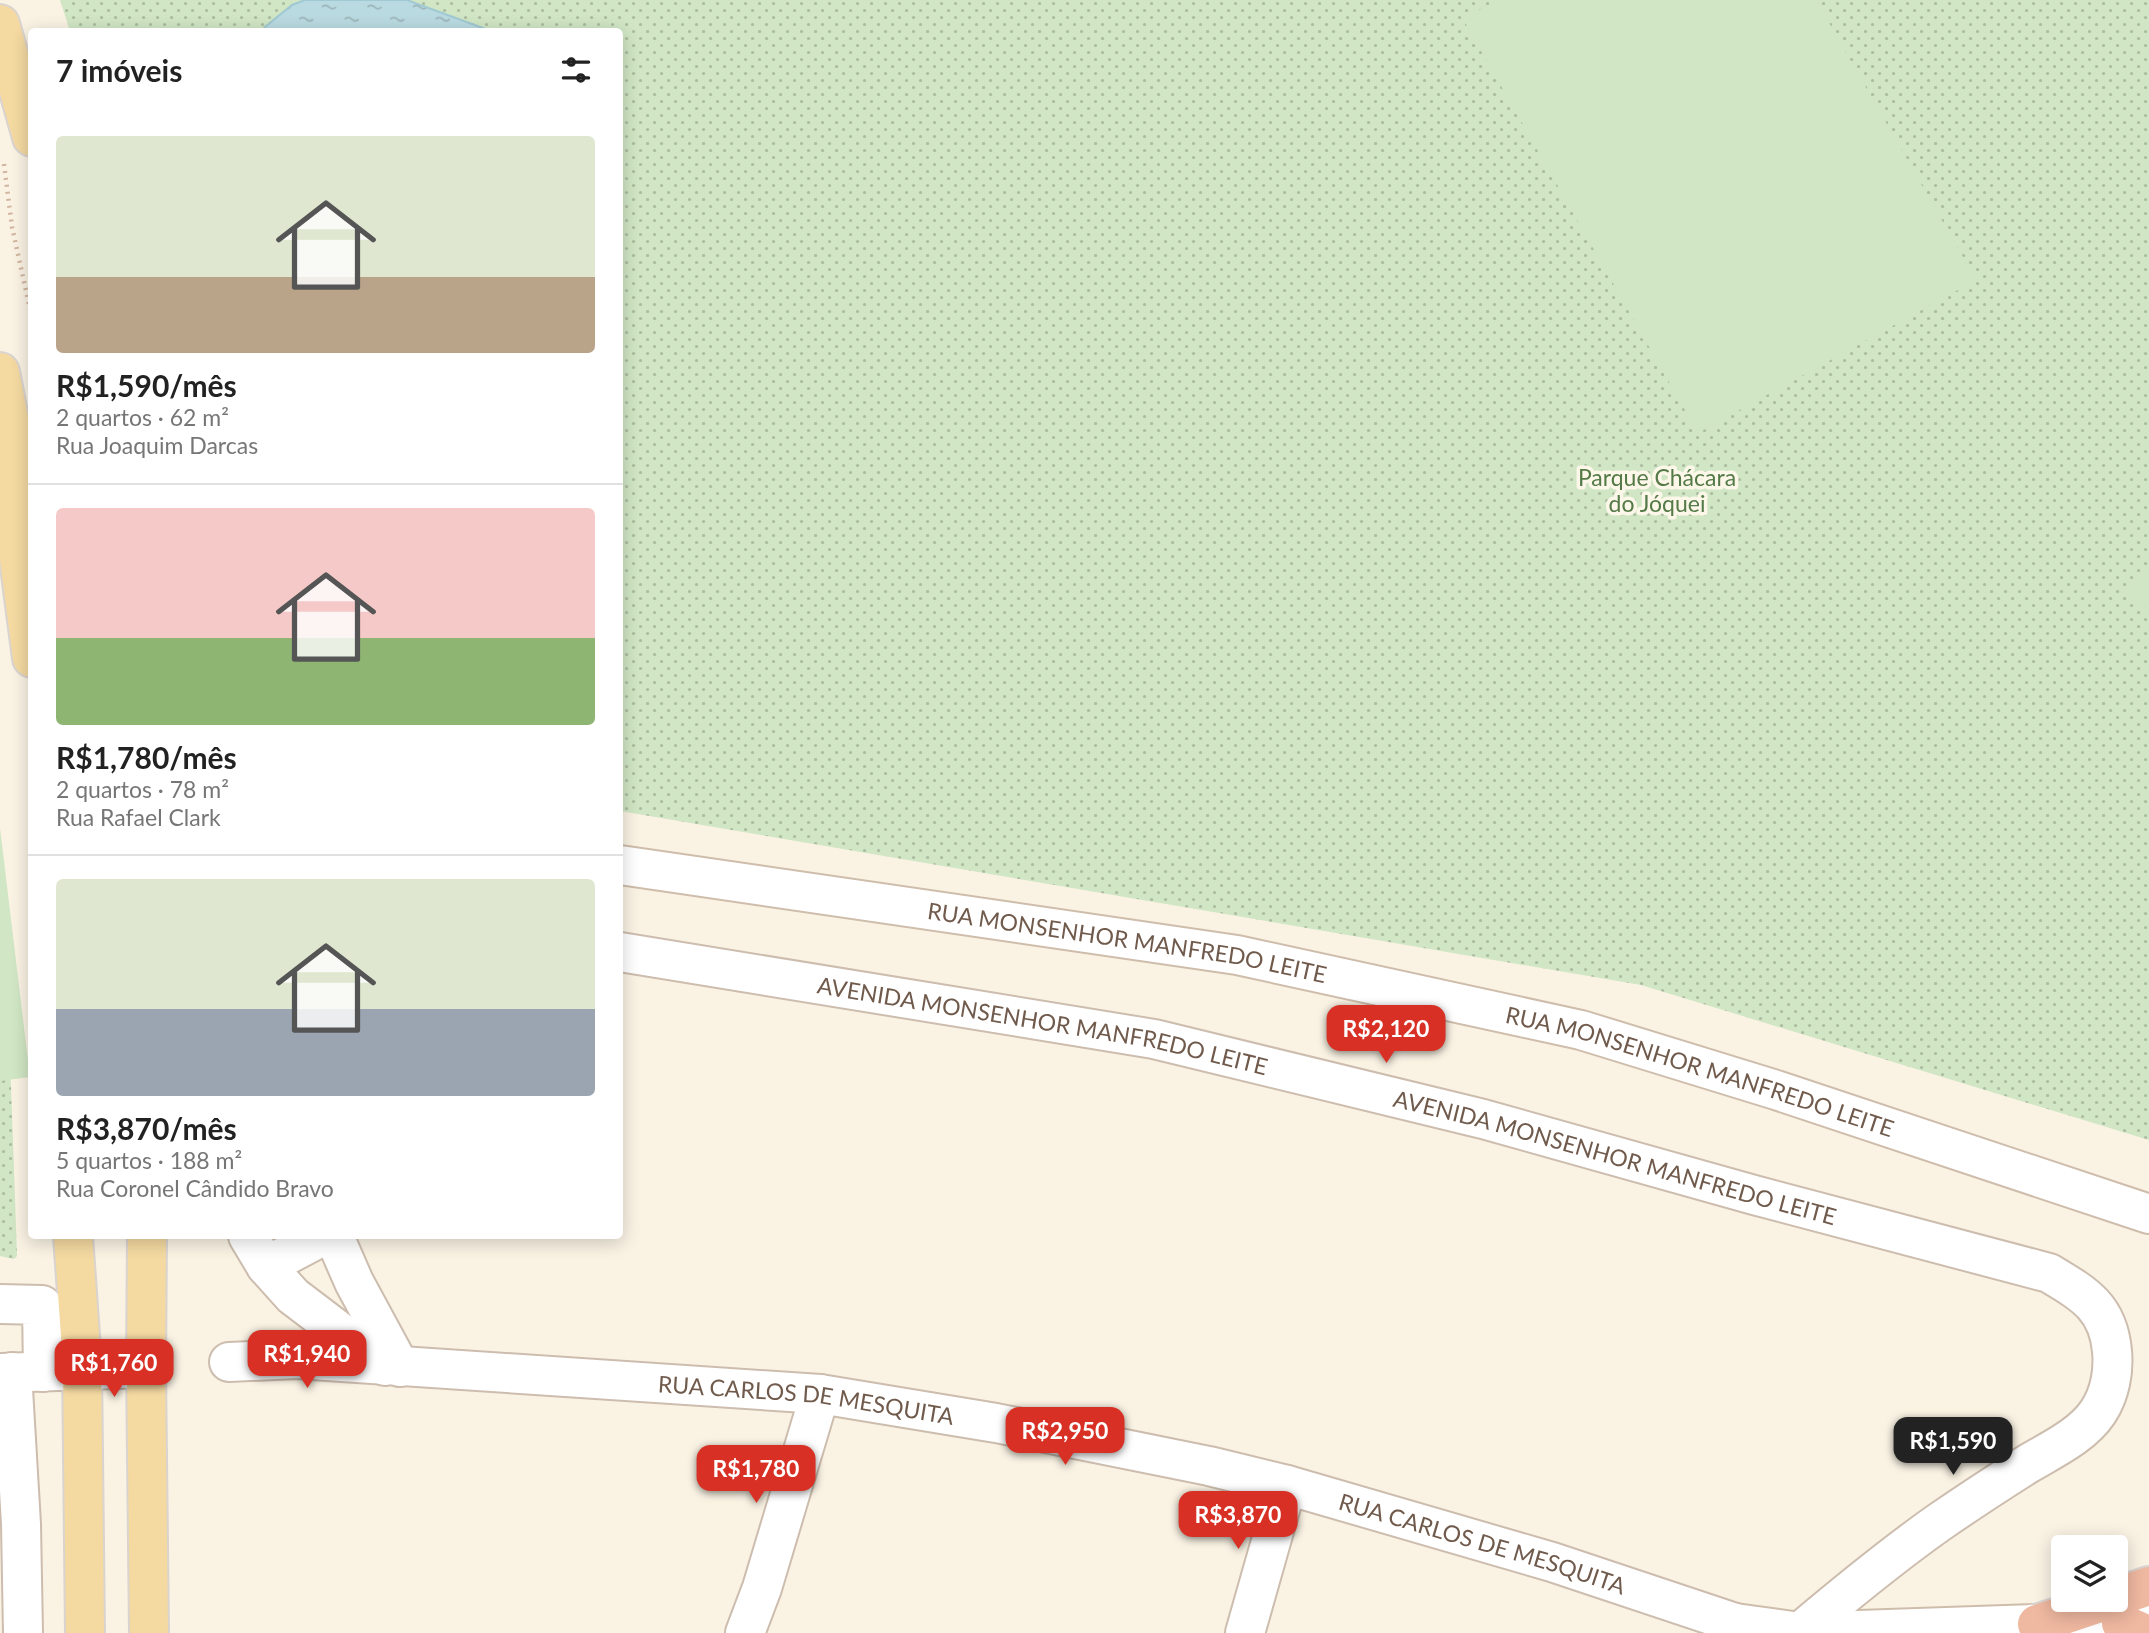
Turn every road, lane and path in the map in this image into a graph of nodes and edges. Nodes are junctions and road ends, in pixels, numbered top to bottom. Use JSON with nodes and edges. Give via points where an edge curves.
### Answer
{"nodes":[{"id":1,"x":0,"y":24,"type":"edge"},
{"id":2,"x":28,"y":123,"type":"edge"},
{"id":3,"x":4,"y":163,"type":"dead end"},
{"id":4,"x":28,"y":300,"type":"edge"},
{"id":5,"x":0,"y":372,"type":"edge"},
{"id":6,"x":6,"y":431,"type":"edge"},
{"id":7,"x":28,"y":508,"type":"edge"},
{"id":8,"x":28,"y":628,"type":"edge"},
{"id":9,"x":623,"y":865,"type":"edge"},
{"id":10,"x":623,"y":952,"type":"edge"},
{"id":11,"x":2149,"y":1214,"type":"edge"},
{"id":12,"x":73,"y":1239,"type":"edge"},
{"id":13,"x":147,"y":1239,"type":"edge"},
{"id":14,"x":310,"y":1239,"type":"edge"},
{"id":15,"x":335,"y":1239,"type":"edge"},
{"id":16,"x":257,"y":1251,"type":"edge"},
{"id":17,"x":0,"y":1304,"type":"edge"},
{"id":18,"x":229,"y":1362,"type":"dead end"},
{"id":19,"x":393,"y":1366,"type":"junction"},
{"id":20,"x":146,"y":1368,"type":"junction"},
{"id":21,"x":82,"y":1370,"type":"junction"},
{"id":22,"x":18,"y":1372,"type":"edge"},
{"id":23,"x":820,"y":1394,"type":"junction"},
{"id":24,"x":1287,"y":1485,"type":"junction"},
{"id":25,"x":2149,"y":1586,"type":"edge"},
{"id":26,"x":2128,"y":1614,"type":"edge"},
{"id":27,"x":1735,"y":1628,"type":"edge"},
{"id":28,"x":1800,"y":1632,"type":"edge"},
{"id":29,"x":23,"y":1633,"type":"edge"},
{"id":30,"x":85,"y":1633,"type":"edge"},
{"id":31,"x":149,"y":1633,"type":"edge"},
{"id":32,"x":745,"y":1633,"type":"edge"},
{"id":33,"x":1245,"y":1633,"type":"edge"}],
"edges":[{"from":1,"to":2,"type":"main road"},
{"from":3,"to":4,"type":"path"},
{"from":5,"to":6,"type":"main road"},
{"from":6,"to":7,"type":"main road"},
{"from":6,"to":8,"type":"main road"},
{"from":9,"to":11,"type":"street","name":"RUA MONSENHOR MANFREDO LEITE","via":[[1237,955],[1581,1030]]},
{"from":10,"to":28,"type":"street","name":"AVENIDA MONSENHOR MANFREDO LEITE","via":[[1154,1039],[1483,1119],[2049,1273],[2082,1293],[2101,1312],[2110,1332],[2110,1387],[2099,1411],[2082,1430],[1878,1566]]},
{"from":12,"to":21,"type":"main road"},
{"from":13,"to":20,"type":"main road"},
{"from":14,"to":16,"type":"street"},
{"from":15,"to":19,"type":"street"},
{"from":16,"to":19,"type":"street","via":[[293,1296]]},
{"from":17,"to":22,"type":"street","via":[[42,1305]]},
{"from":18,"to":19,"type":"street","name":"RUA CARLOS DE MESQUITA","via":[[297,1359]]},
{"from":19,"to":23,"type":"street","name":"RUA CARLOS DE MESQUITA"},
{"from":20,"to":21,"type":"street"},
{"from":20,"to":31,"type":"main road"},
{"from":21,"to":22,"type":"street"},
{"from":21,"to":30,"type":"main road"},
{"from":22,"to":29,"type":"street"},
{"from":23,"to":24,"type":"street","name":"RUA CARLOS DE MESQUITA","via":[[996,1423]]},
{"from":23,"to":32,"type":"street"},
{"from":24,"to":27,"type":"street","name":"RUA CARLOS DE MESQUITA","via":[[1552,1562]]},
{"from":24,"to":33,"type":"street"},
{"from":25,"to":26,"type":"highway"},
{"from":26,"to":28,"type":"street","name":"RUA CARLOS DE MESQUITA","via":[[2037,1623]]},
{"from":27,"to":28,"type":"street","name":"RUA CARLOS DE MESQUITA"}]}
